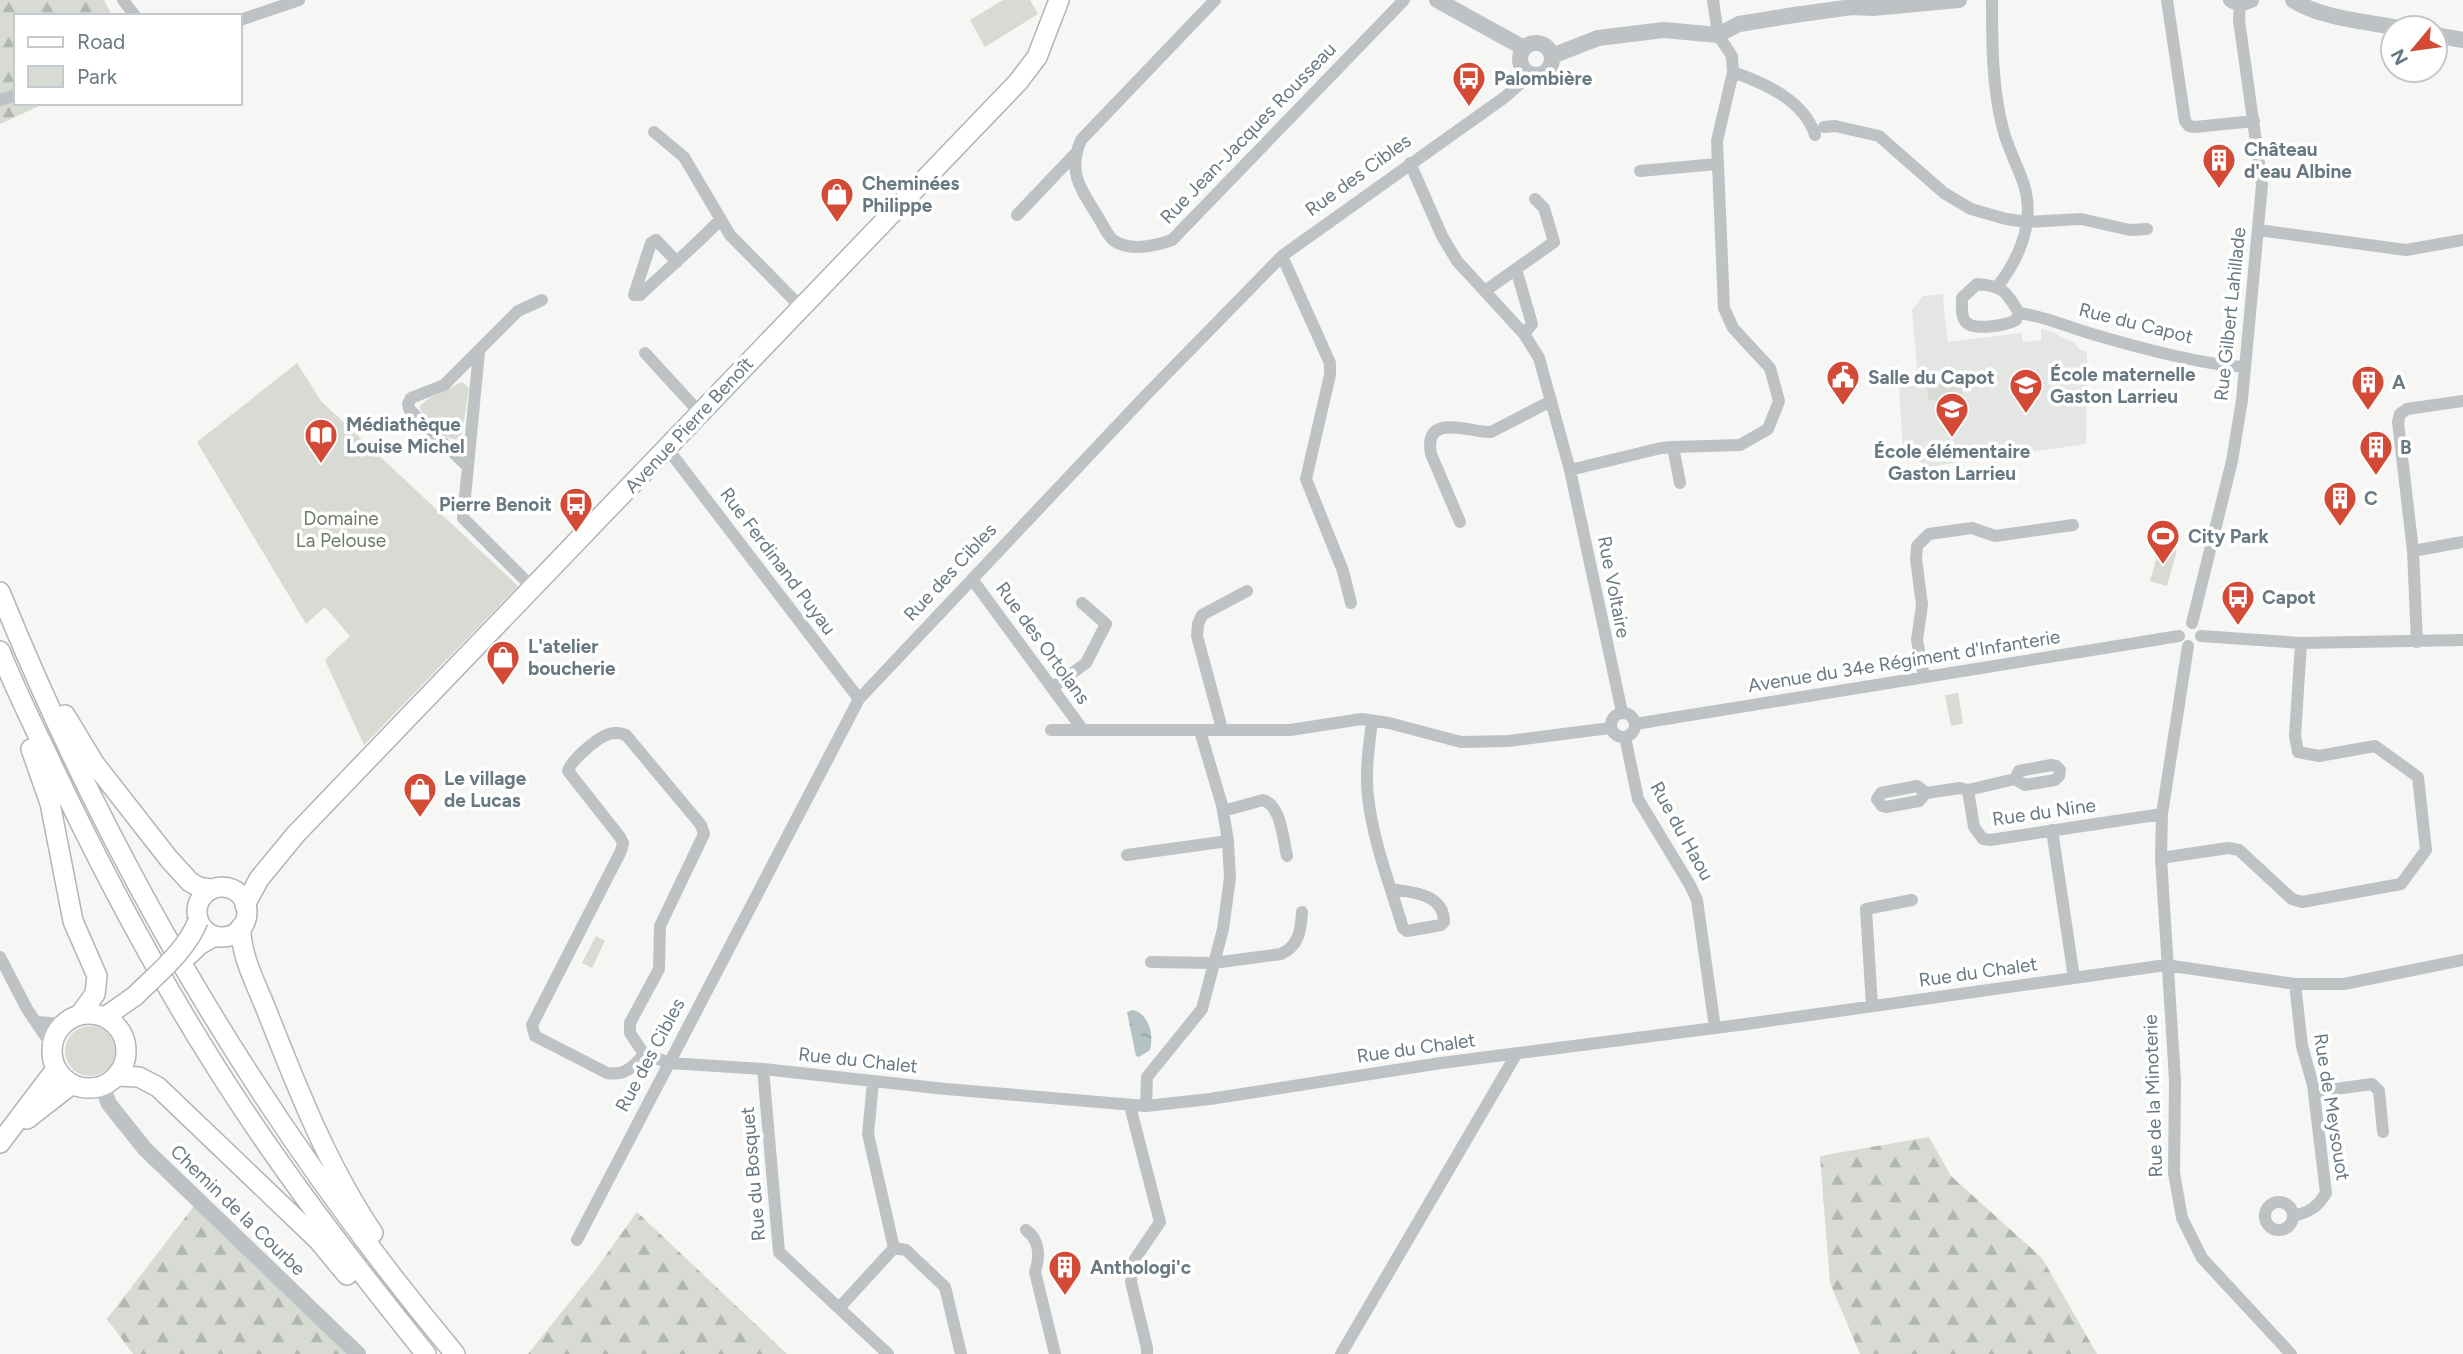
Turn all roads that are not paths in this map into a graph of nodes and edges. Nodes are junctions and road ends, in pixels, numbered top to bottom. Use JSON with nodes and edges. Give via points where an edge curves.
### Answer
{"nodes":[{"id":1,"x":299,"y":0,"type":"edge"},
{"id":2,"x":1059,"y":0,"type":"edge"},
{"id":3,"x":1215,"y":0,"type":"edge"},
{"id":4,"x":1404,"y":0,"type":"edge"},
{"id":5,"x":1437,"y":0,"type":"edge"},
{"id":6,"x":1713,"y":0,"type":"edge"},
{"id":7,"x":1959,"y":0,"type":"edge"},
{"id":8,"x":1992,"y":0,"type":"edge"},
{"id":9,"x":2167,"y":0,"type":"edge"},
{"id":10,"x":2279,"y":0,"type":"edge"},
{"id":11,"x":2290,"y":0,"type":"edge"},
{"id":12,"x":2241,"y":1,"type":"edge"},
{"id":13,"x":1817,"y":6,"type":"edge"},
{"id":14,"x":242,"y":18,"type":"edge"},
{"id":15,"x":2379,"y":24,"type":"edge"},
{"id":16,"x":1718,"y":35,"type":"junction"},
{"id":17,"x":1524,"y":48,"type":"junction"},
{"id":18,"x":1552,"y":56,"type":"junction"},
{"id":19,"x":1732,"y":72,"type":"junction"},
{"id":20,"x":1527,"y":74,"type":"junction"},
{"id":21,"x":2254,"y":121,"type":"junction"},
{"id":22,"x":654,"y":132,"type":"dead end"},
{"id":23,"x":1076,"y":153,"type":"junction"},
{"id":24,"x":1410,"y":163,"type":"junction"},
{"id":25,"x":1717,"y":164,"type":"junction"},
{"id":26,"x":1640,"y":171,"type":"dead end"},
{"id":27,"x":1535,"y":198,"type":"dead end"},
{"id":28,"x":1017,"y":215,"type":"dead end"},
{"id":29,"x":721,"y":219,"type":"junction"},
{"id":30,"x":2027,"y":222,"type":"junction"},
{"id":31,"x":2147,"y":229,"type":"dead end"},
{"id":32,"x":2258,"y":230,"type":"junction"},
{"id":33,"x":2463,"y":240,"type":"edge"},
{"id":34,"x":1282,"y":256,"type":"junction"},
{"id":35,"x":677,"y":262,"type":"dead end"},
{"id":36,"x":1516,"y":269,"type":"junction"},
{"id":37,"x":1998,"y":286,"type":"junction"},
{"id":38,"x":1485,"y":291,"type":"junction"},
{"id":39,"x":542,"y":300,"type":"dead end"},
{"id":40,"x":800,"y":307,"type":"junction"},
{"id":41,"x":2019,"y":313,"type":"junction"},
{"id":42,"x":1524,"y":334,"type":"junction"},
{"id":43,"x":479,"y":352,"type":"junction"},
{"id":44,"x":645,"y":353,"type":"dead end"},
{"id":45,"x":2245,"y":367,"type":"junction"},
{"id":46,"x":1551,"y":401,"type":"junction"},
{"id":47,"x":2463,"y":401,"type":"edge"},
{"id":48,"x":701,"y":413,"type":"junction"},
{"id":49,"x":1673,"y":447,"type":"junction"},
{"id":50,"x":667,"y":448,"type":"junction"},
{"id":51,"x":468,"y":467,"type":"junction"},
{"id":52,"x":1570,"y":470,"type":"junction"},
{"id":53,"x":1680,"y":483,"type":"dead end"},
{"id":54,"x":1460,"y":522,"type":"dead end"},
{"id":55,"x":2073,"y":525,"type":"dead end"},
{"id":56,"x":2463,"y":542,"type":"edge"},
{"id":57,"x":2413,"y":551,"type":"junction"},
{"id":58,"x":972,"y":579,"type":"junction"},
{"id":59,"x":533,"y":588,"type":"junction"},
{"id":60,"x":1247,"y":591,"type":"dead end"},
{"id":61,"x":0,"y":593,"type":"edge"},
{"id":62,"x":1082,"y":603,"type":"dead end"},
{"id":63,"x":1351,"y":603,"type":"dead end"},
{"id":64,"x":2192,"y":623,"type":"junction"},
{"id":65,"x":2201,"y":636,"type":"junction"},
{"id":66,"x":2463,"y":640,"type":"edge"},
{"id":67,"x":2183,"y":641,"type":"junction"},
{"id":68,"x":2417,"y":642,"type":"junction"},
{"id":69,"x":2301,"y":643,"type":"junction"},
{"id":70,"x":0,"y":651,"type":"edge"},
{"id":71,"x":0,"y":674,"type":"edge"},
{"id":72,"x":1924,"y":677,"type":"junction"},
{"id":73,"x":1052,"y":688,"type":"junction"},
{"id":74,"x":859,"y":698,"type":"junction"},
{"id":75,"x":1622,"y":712,"type":"junction"},
{"id":76,"x":1372,"y":721,"type":"junction"},
{"id":77,"x":1635,"y":724,"type":"junction"},
{"id":78,"x":1610,"y":728,"type":"junction"},
{"id":79,"x":1222,"y":729,"type":"junction"},
{"id":80,"x":1051,"y":730,"type":"dead end"},
{"id":81,"x":1083,"y":730,"type":"junction"},
{"id":82,"x":1200,"y":731,"type":"junction"},
{"id":83,"x":1625,"y":737,"type":"junction"},
{"id":84,"x":2015,"y":779,"type":"dead end"},
{"id":85,"x":1968,"y":790,"type":"junction"},
{"id":86,"x":1926,"y":793,"type":"dead end"},
{"id":87,"x":1223,"y":811,"type":"junction"},
{"id":88,"x":2161,"y":814,"type":"junction"},
{"id":89,"x":2052,"y":830,"type":"junction"},
{"id":90,"x":296,"y":834,"type":"junction"},
{"id":91,"x":1228,"y":841,"type":"junction"},
{"id":92,"x":1126,"y":855,"type":"dead end"},
{"id":93,"x":1287,"y":856,"type":"dead end"},
{"id":94,"x":2161,"y":858,"type":"junction"},
{"id":95,"x":220,"y":888,"type":"junction"},
{"id":96,"x":1391,"y":890,"type":"junction"},
{"id":97,"x":1912,"y":900,"type":"dead end"},
{"id":98,"x":245,"y":905,"type":"junction"},
{"id":99,"x":1302,"y":912,"type":"dead end"},
{"id":100,"x":198,"y":921,"type":"junction"},
{"id":101,"x":242,"y":927,"type":"junction"},
{"id":102,"x":215,"y":936,"type":"junction"},
{"id":103,"x":0,"y":957,"type":"edge"},
{"id":104,"x":2463,"y":960,"type":"edge"},
{"id":105,"x":1151,"y":962,"type":"dead end"},
{"id":106,"x":1213,"y":962,"type":"junction"},
{"id":107,"x":2166,"y":965,"type":"junction"},
{"id":108,"x":2074,"y":978,"type":"junction"},
{"id":109,"x":2295,"y":984,"type":"junction"},
{"id":110,"x":138,"y":1000,"type":"junction"},
{"id":111,"x":1872,"y":1006,"type":"junction"},
{"id":112,"x":81,"y":1013,"type":"junction"},
{"id":113,"x":105,"y":1017,"type":"junction"},
{"id":114,"x":38,"y":1022,"type":"junction"},
{"id":115,"x":63,"y":1024,"type":"junction"},
{"id":116,"x":1715,"y":1028,"type":"junction"},
{"id":117,"x":121,"y":1032,"type":"junction"},
{"id":118,"x":52,"y":1046,"type":"junction"},
{"id":119,"x":1517,"y":1053,"type":"junction"},
{"id":120,"x":644,"y":1054,"type":"junction"},
{"id":121,"x":670,"y":1063,"type":"junction"},
{"id":122,"x":56,"y":1069,"type":"junction"},
{"id":123,"x":763,"y":1069,"type":"junction"},
{"id":124,"x":109,"y":1081,"type":"junction"},
{"id":125,"x":873,"y":1082,"type":"junction"},
{"id":126,"x":72,"y":1084,"type":"junction"},
{"id":127,"x":2314,"y":1092,"type":"junction"},
{"id":128,"x":1130,"y":1106,"type":"junction"},
{"id":129,"x":1146,"y":1106,"type":"junction"},
{"id":130,"x":2384,"y":1132,"type":"dead end"},
{"id":131,"x":5,"y":1138,"type":"edge"},
{"id":132,"x":2293,"y":1216,"type":"dead end"},
{"id":133,"x":1027,"y":1230,"type":"dead end"},
{"id":134,"x":577,"y":1240,"type":"dead end"},
{"id":135,"x":894,"y":1248,"type":"junction"},
{"id":136,"x":839,"y":1308,"type":"junction"},
{"id":137,"x":358,"y":1354,"type":"edge"},
{"id":138,"x":412,"y":1354,"type":"edge"},
{"id":139,"x":426,"y":1354,"type":"edge"},
{"id":140,"x":455,"y":1354,"type":"edge"},
{"id":141,"x":464,"y":1354,"type":"edge"},
{"id":142,"x":888,"y":1354,"type":"edge"},
{"id":143,"x":961,"y":1354,"type":"edge"},
{"id":144,"x":1055,"y":1354,"type":"edge"},
{"id":145,"x":1147,"y":1354,"type":"edge"},
{"id":146,"x":1341,"y":1354,"type":"edge"},
{"id":147,"x":2291,"y":1354,"type":"edge"}],
"edges":[{"from":1,"to":14,"type":"street"},
{"from":2,"to":40,"type":"main road","name":"Avenue Pierre Benoît","via":[[1037,57],[1018,82]]},
{"from":3,"to":23,"type":"street","via":[[1082,141]]},
{"from":4,"to":23,"type":"street","name":"Rue Jean-Jacques Rousseau","via":[[1172,240],[1151,248],[1112,240],[1080,188]]},
{"from":5,"to":17,"type":"street"},
{"from":6,"to":16,"type":"street"},
{"from":7,"to":13,"type":"street"},
{"from":8,"to":30,"type":"street","via":[[1995,79],[2003,129],[2029,207]]},
{"from":9,"to":21,"type":"street","via":[[2185,121],[2195,127]]},
{"from":10,"to":11,"type":"street"},
{"from":11,"to":15,"type":"street"},
{"from":12,"to":21,"type":"street","name":"Rue Gilbert Lahillade","via":[[2239,20]]},
{"from":13,"to":16,"type":"street","via":[[1739,24]]},
{"from":16,"to":18,"type":"street","via":[[1664,30],[1598,38]]},
{"from":16,"to":19,"type":"street","via":[[1732,57]]},
{"from":17,"to":18,"type":"street","via":[[1541,43]]},
{"from":17,"to":20,"type":"street","via":[[1521,63]]},
{"from":18,"to":20,"type":"street","via":[[1545,73]]},
{"from":19,"to":25,"type":"street","via":[[1717,141]]},
{"from":19,"to":30,"type":"street","via":[[1774,90],[1819,131],[1835,126],[1878,135],[1944,193],[1971,209]]},
{"from":20,"to":24,"type":"street","name":"Rue des Cibles","via":[[1505,97]]},
{"from":21,"to":32,"type":"street","name":"Rue Gilbert Lahillade","via":[[2262,185]]},
{"from":22,"to":29,"type":"street","via":[[684,158]]},
{"from":23,"to":28,"type":"street"},
{"from":24,"to":34,"type":"street","name":"Rue des Cibles"},
{"from":24,"to":38,"type":"street","name":"Rue Voltaire","via":[[1442,236],[1457,261]]},
{"from":25,"to":26,"type":"street"},
{"from":25,"to":49,"type":"street","via":[[1724,308],[1733,328],[1769,368],[1779,401],[1768,429],[1740,445]]},
{"from":27,"to":36,"type":"street","via":[[1544,208],[1554,242]]},
{"from":29,"to":35,"type":"street"},
{"from":29,"to":40,"type":"street","via":[[730,235]]},
{"from":30,"to":31,"type":"street","via":[[2081,219],[2130,230]]},
{"from":30,"to":37,"type":"street","via":[[2019,255]]},
{"from":32,"to":33,"type":"street","via":[[2406,250]]},
{"from":32,"to":45,"type":"street","name":"Rue Gilbert Lahillade"},
{"from":34,"to":58,"type":"street","name":"Rue des Cibles"},
{"from":34,"to":63,"type":"street","via":[[1330,363],[1306,479],[1343,570]]},
{"from":36,"to":38,"type":"street"},
{"from":36,"to":42,"type":"street","via":[[1532,324]]},
{"from":37,"to":41,"type":"street"},
{"from":37,"to":41,"type":"street","via":[[1977,284],[1962,298],[1964,320],[1976,327],[2009,324]]},
{"from":38,"to":42,"type":"street","name":"Rue Voltaire"},
{"from":39,"to":43,"type":"street","via":[[518,311]]},
{"from":40,"to":48,"type":"main road","name":"Avenue Pierre Benoît"},
{"from":41,"to":45,"type":"street","name":"Rue du Capot","via":[[2161,351]]},
{"from":42,"to":46,"type":"street","name":"Rue Voltaire","via":[[1539,358]]},
{"from":43,"to":51,"type":"street"},
{"from":43,"to":51,"type":"street","via":[[444,385],[411,398],[408,404]]},
{"from":44,"to":48,"type":"street"},
{"from":45,"to":64,"type":"street","name":"Rue Gilbert Lahillade","via":[[2232,461]]},
{"from":46,"to":52,"type":"street","name":"Rue Voltaire"},
{"from":46,"to":54,"type":"street","via":[[1490,432],[1453,426],[1434,433],[1431,454]]},
{"from":47,"to":57,"type":"street","via":[[2400,414]]},
{"from":48,"to":50,"type":"main road","name":"Avenue Pierre Benoît"},
{"from":49,"to":52,"type":"street"},
{"from":49,"to":53,"type":"street"},
{"from":50,"to":59,"type":"main road","name":"Avenue Pierre Benoît"},
{"from":50,"to":74,"type":"street","name":"Rue Ferdinand Puyau"},
{"from":51,"to":59,"type":"street","via":[[463,518]]},
{"from":52,"to":75,"type":"street","name":"Rue Voltaire"},
{"from":55,"to":72,"type":"street","via":[[1995,536],[1972,528],[1929,534],[1917,546],[1922,605],[1917,640]]},
{"from":56,"to":57,"type":"street"},
{"from":57,"to":68,"type":"street"},
{"from":58,"to":73,"type":"street","name":"Rue des Ortolans"},
{"from":58,"to":74,"type":"street","name":"Rue des Cibles"},
{"from":59,"to":90,"type":"main road","name":"Avenue Pierre Benoît"},
{"from":60,"to":79,"type":"street","via":[[1202,615],[1198,624],[1197,636]]},
{"from":61,"to":95,"type":"main road","via":[[94,763],[190,882]]},
{"from":61,"to":140,"type":"main road","via":[[115,844],[218,1026],[329,1192]]},
{"from":62,"to":73,"type":"street","via":[[1106,624],[1086,663]]},
{"from":64,"to":65,"type":"street"},
{"from":64,"to":67,"type":"street","via":[[2182,627]]},
{"from":65,"to":67,"type":"street","via":[[2197,644]]},
{"from":65,"to":69,"type":"street"},
{"from":66,"to":68,"type":"street"},
{"from":67,"to":72,"type":"street","name":"Avenue du 34e Régiment d'Infanterie"},
{"from":67,"to":88,"type":"street"},
{"from":68,"to":69,"type":"street"},
{"from":69,"to":94,"type":"street","via":[[2298,752],[2319,756],[2375,746],[2418,777],[2426,850],[2401,884],[2302,902],[2292,899],[2239,850]]},
{"from":70,"to":139,"type":"main road","via":[[96,858],[207,1052],[312,1207]]},
{"from":71,"to":112,"type":"main road","via":[[45,785],[73,921],[97,976],[95,994]]},
{"from":72,"to":77,"type":"street","name":"Avenue du 34e Régiment d'Infanterie"},
{"from":73,"to":81,"type":"street","name":"Rue des Ortolans"},
{"from":74,"to":121,"type":"street","name":"Rue des Cibles"},
{"from":75,"to":77,"type":"street","via":[[1631,715]]},
{"from":75,"to":78,"type":"street","via":[[1612,717]]},
{"from":76,"to":78,"type":"street","via":[[1461,742]]},
{"from":76,"to":79,"type":"street","via":[[1290,730]]},
{"from":76,"to":96,"type":"street","via":[[1368,796]]},
{"from":77,"to":83,"type":"street"},
{"from":78,"to":83,"type":"street","via":[[1616,736]]},
{"from":79,"to":82,"type":"street"},
{"from":80,"to":81,"type":"street"},
{"from":81,"to":82,"type":"street"},
{"from":82,"to":87,"type":"street"},
{"from":83,"to":116,"type":"street","name":"Rue du Haou","via":[[1638,799],[1697,901]]},
{"from":84,"to":85,"type":"street","name":"Rue du Nine"},
{"from":85,"to":86,"type":"street","name":"Rue du Nine"},
{"from":85,"to":89,"type":"street","name":"Rue du Nine","via":[[1974,827],[1983,839]]},
{"from":87,"to":91,"type":"street"},
{"from":87,"to":93,"type":"street","via":[[1268,801],[1275,806]]},
{"from":88,"to":89,"type":"street","name":"Rue du Nine"},
{"from":88,"to":94,"type":"street"},
{"from":89,"to":108,"type":"street"},
{"from":90,"to":95,"type":"main road","name":"Avenue Pierre Benoît","via":[[248,877]]},
{"from":90,"to":98,"type":"main road","name":"Avenue Pierre Benoît","via":[[259,879]]},
{"from":91,"to":92,"type":"street"},
{"from":91,"to":106,"type":"street","via":[[1230,878]]},
{"from":94,"to":107,"type":"street"},
{"from":95,"to":98,"type":"main road","via":[[240,895]]},
{"from":95,"to":100,"type":"main road","via":[[205,893],[197,906]]},
{"from":96,"to":96,"type":"street","via":[[1417,892],[1436,901],[1444,922],[1407,932]]},
{"from":97,"to":111,"type":"street","via":[[1866,909]]},
{"from":98,"to":101,"type":"main road"},
{"from":99,"to":106,"type":"street","via":[[1301,934],[1289,950]]},
{"from":100,"to":102,"type":"main road"},
{"from":100,"to":110,"type":"main road","bridge":true,"via":[[184,946]]},
{"from":101,"to":102,"type":"main road","via":[[229,936]]},
{"from":101,"to":141,"type":"main road","via":[[242,944],[271,1023],[341,1177],[402,1275]]},
{"from":102,"to":110,"type":"main road","via":[[199,944]]},
{"from":103,"to":114,"type":"street"},
{"from":104,"to":109,"type":"street","name":"Rue du Chalet","via":[[2344,984]]},
{"from":105,"to":106,"type":"street"},
{"from":106,"to":129,"type":"street","via":[[1202,1009],[1147,1077]]},
{"from":107,"to":108,"type":"street","name":"Rue du Chalet"},
{"from":107,"to":109,"type":"street","name":"Rue du Chalet"},
{"from":107,"to":147,"type":"street","name":"Rue de la Minoterie","via":[[2175,1080],[2174,1173],[2182,1218],[2202,1258]]},
{"from":108,"to":111,"type":"street","name":"Rue du Chalet"},
{"from":109,"to":127,"type":"street","name":"Rue de Meysouot","via":[[2302,1046]]},
{"from":110,"to":113,"type":"main road"},
{"from":110,"to":117,"type":"main road"},
{"from":111,"to":116,"type":"street","name":"Rue du Chalet"},
{"from":112,"to":113,"type":"main road"},
{"from":112,"to":115,"type":"main road"},
{"from":113,"to":117,"type":"main road"},
{"from":114,"to":115,"type":"street"},
{"from":114,"to":118,"type":"street"},
{"from":115,"to":118,"type":"main road"},
{"from":116,"to":119,"type":"street","name":"Rue du Chalet"},
{"from":117,"to":124,"type":"main road","via":[[126,1055],[123,1066]]},
{"from":118,"to":122,"type":"main road"},
{"from":119,"to":129,"type":"street","name":"Rue du Chalet"},
{"from":119,"to":146,"type":"street"},
{"from":120,"to":120,"type":"street","via":[[618,1075],[607,1073],[535,1037],[532,1031],[621,851],[621,837],[568,771],[570,764],[612,733],[626,735],[704,834],[660,926],[659,969],[630,1023],[630,1033]]},
{"from":120,"to":121,"type":"street","name":"Rue du Chalet"},
{"from":121,"to":123,"type":"street","name":"Rue du Chalet"},
{"from":121,"to":134,"type":"street","name":"Rue des Cibles"},
{"from":122,"to":126,"type":"main road"},
{"from":122,"to":131,"type":"main road"},
{"from":123,"to":125,"type":"street","name":"Rue du Chalet"},
{"from":123,"to":136,"type":"street","name":"Rue du Bosquet","via":[[779,1252]]},
{"from":124,"to":126,"type":"main road","via":[[92,1088]]},
{"from":124,"to":137,"type":"street","name":"Chemin de la Courbe","via":[[108,1104],[145,1149]]},
{"from":124,"to":138,"type":"main road","via":[[139,1077],[166,1094],[318,1240]]},
{"from":125,"to":128,"type":"street","name":"Rue du Chalet"},
{"from":125,"to":135,"type":"street","via":[[868,1134]]},
{"from":126,"to":131,"type":"main road"},
{"from":127,"to":130,"type":"street","via":[[2372,1084],[2379,1091]]},
{"from":127,"to":132,"type":"street","name":"Rue de Meysouot","via":[[2326,1194],[2319,1205]]},
{"from":128,"to":129,"type":"street","name":"Rue du Chalet"},
{"from":128,"to":145,"type":"street","via":[[1160,1222],[1133,1262],[1131,1282]]},
{"from":133,"to":144,"type":"street","via":[[1034,1236],[1039,1258],[1035,1272]]},
{"from":135,"to":136,"type":"street"},
{"from":135,"to":143,"type":"street","via":[[906,1250],[945,1287]]},
{"from":136,"to":142,"type":"street","name":"Rue du Bosquet"}]}
